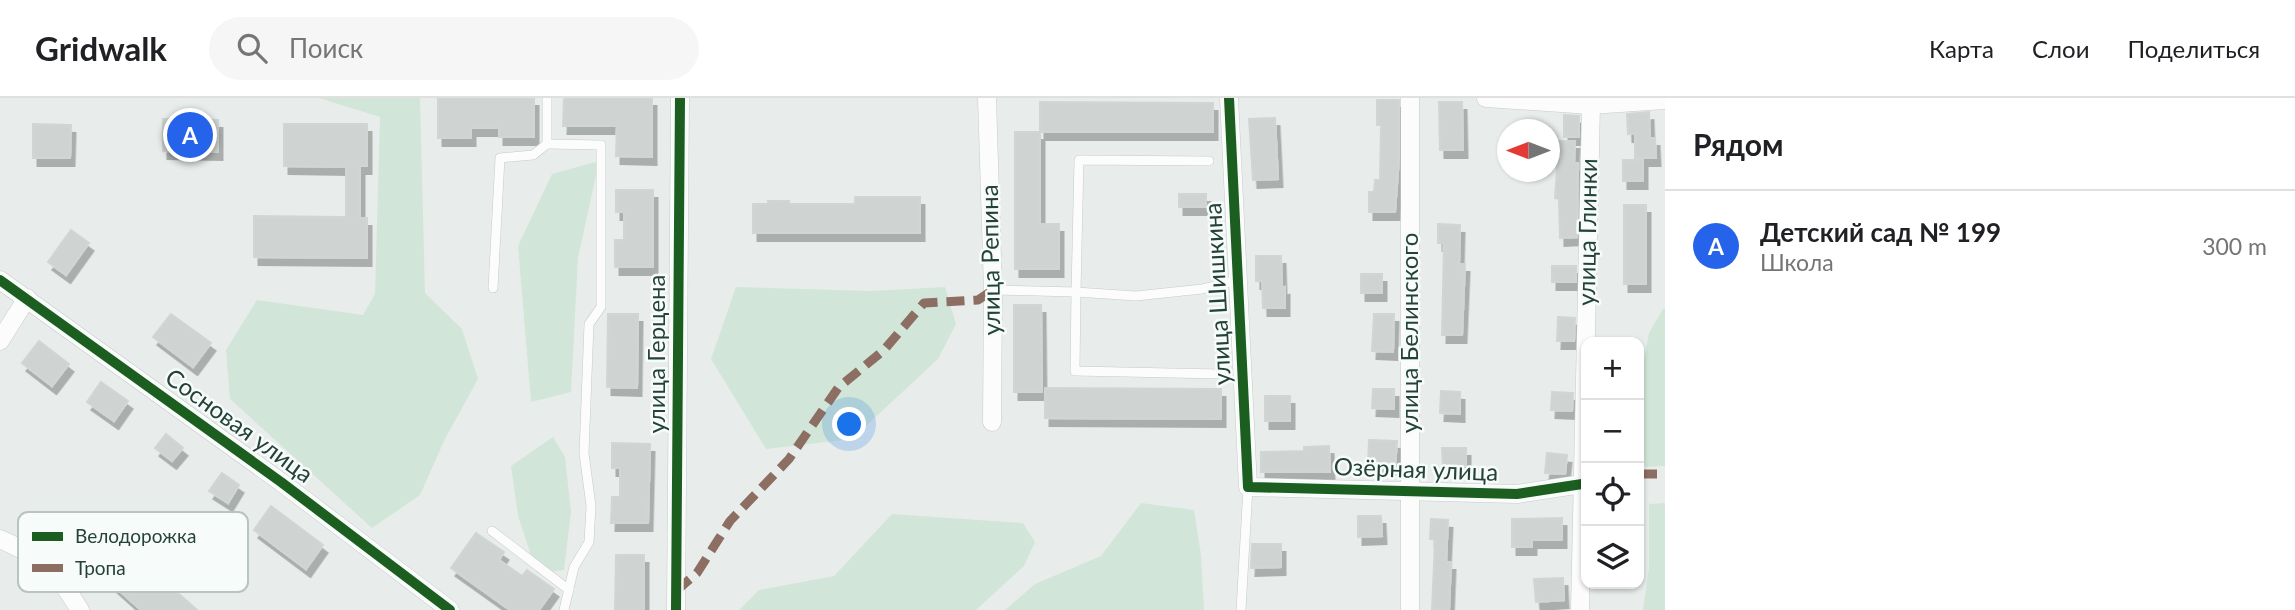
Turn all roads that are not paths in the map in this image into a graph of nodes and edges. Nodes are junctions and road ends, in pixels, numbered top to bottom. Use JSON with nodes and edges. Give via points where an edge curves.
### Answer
{"nodes":[{"id":1,"x":547,"y":98,"type":"edge"},
{"id":2,"x":680,"y":98,"type":"edge"},
{"id":3,"x":987,"y":98,"type":"edge"},
{"id":4,"x":1229,"y":98,"type":"edge"},
{"id":5,"x":1410,"y":98,"type":"edge"},
{"id":6,"x":1486,"y":98,"type":"edge"},
{"id":7,"x":1631,"y":100,"type":"edge"},
{"id":8,"x":1665,"y":100,"type":"edge"},
{"id":9,"x":1591,"y":106,"type":"junction"},
{"id":10,"x":547,"y":144,"type":"junction"},
{"id":11,"x":1209,"y":161,"type":"dead end"},
{"id":12,"x":0,"y":280,"type":"edge"},
{"id":13,"x":1238,"y":280,"type":"junction"},
{"id":14,"x":494,"y":288,"type":"dead end"},
{"id":15,"x":993,"y":290,"type":"junction"},
{"id":16,"x":1076,"y":292,"type":"junction"},
{"id":17,"x":27,"y":298,"type":"junction"},
{"id":18,"x":0,"y":341,"type":"edge"},
{"id":19,"x":1220,"y":374,"type":"dead end"},
{"id":20,"x":992,"y":422,"type":"dead end"},
{"id":21,"x":1582,"y":463,"type":"edge"},
{"id":22,"x":1581,"y":484,"type":"edge"},
{"id":23,"x":1248,"y":487,"type":"junction"},
{"id":24,"x":1410,"y":490,"type":"junction"},
{"id":25,"x":1581,"y":526,"type":"edge"},
{"id":26,"x":492,"y":531,"type":"dead end"},
{"id":27,"x":0,"y":539,"type":"edge"},
{"id":28,"x":18,"y":547,"type":"edge"},
{"id":29,"x":569,"y":590,"type":"junction"},
{"id":30,"x":68,"y":592,"type":"edge"},
{"id":31,"x":80,"y":610,"type":"edge"},
{"id":32,"x":450,"y":610,"type":"edge"},
{"id":33,"x":564,"y":610,"type":"edge"},
{"id":34,"x":676,"y":610,"type":"edge"},
{"id":35,"x":1241,"y":610,"type":"edge"},
{"id":36,"x":1409,"y":610,"type":"edge"},
{"id":37,"x":1580,"y":610,"type":"edge"}],
"edges":[{"from":1,"to":10,"type":"lane"},
{"from":2,"to":34,"type":"street","name":"улица Герцена"},
{"from":3,"to":15,"type":"street","name":"улица Репина"},
{"from":4,"to":13,"type":"street","name":"улица Шишкина"},
{"from":5,"to":24,"type":"street","name":"улица Белинского"},
{"from":6,"to":9,"type":"street"},
{"from":7,"to":8,"type":"street"},
{"from":7,"to":9,"type":"street"},
{"from":9,"to":21,"type":"street","name":"улица Глинки"},
{"from":10,"to":14,"type":"lane","via":[[533,155],[500,158]]},
{"from":10,"to":29,"type":"lane","via":[[601,145],[601,307],[589,324],[584,453],[591,506],[589,542],[574,567]]},
{"from":11,"to":16,"type":"lane","via":[[1079,160]]},
{"from":12,"to":17,"type":"street","name":"Сосновая улица"},
{"from":13,"to":16,"type":"lane","via":[[1136,296]]},
{"from":13,"to":23,"type":"street","name":"улица Шишкина"},
{"from":15,"to":16,"type":"lane"},
{"from":15,"to":20,"type":"street","name":"улица Репина"},
{"from":16,"to":19,"type":"lane","via":[[1075,371]]},
{"from":17,"to":18,"type":"street"},
{"from":17,"to":32,"type":"street","name":"Сосновая улица"},
{"from":22,"to":24,"type":"street","name":"Озёрная улица","via":[[1517,494]]},
{"from":23,"to":24,"type":"street","name":"Озёрная улица"},
{"from":23,"to":35,"type":"lane","name":"улица Шишкина"},
{"from":24,"to":36,"type":"street","name":"улица Белинского"},
{"from":25,"to":37,"type":"street","name":"улица Глинки"},
{"from":26,"to":29,"type":"lane"},
{"from":27,"to":28,"type":"street"},
{"from":29,"to":33,"type":"lane"},
{"from":30,"to":31,"type":"street"}]}
